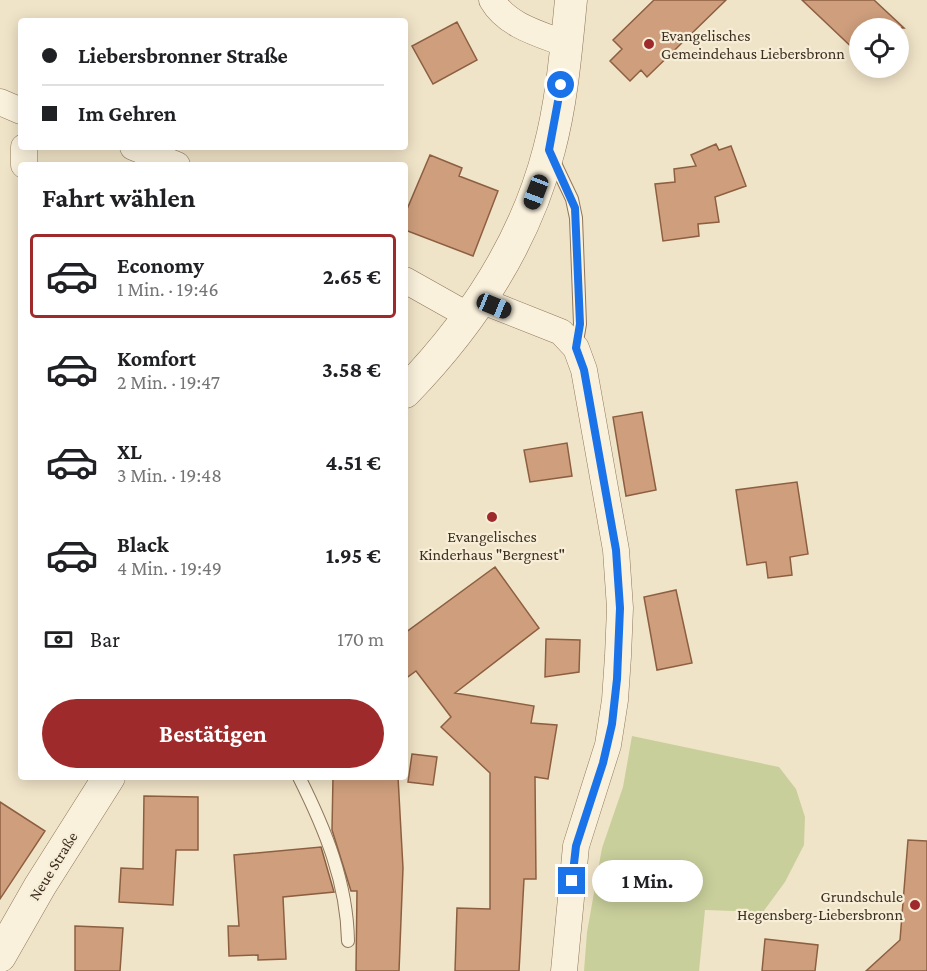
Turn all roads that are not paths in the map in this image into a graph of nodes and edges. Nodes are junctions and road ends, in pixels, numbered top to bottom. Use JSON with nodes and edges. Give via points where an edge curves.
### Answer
{"nodes":[{"id":1,"x":492,"y":0,"type":"edge"},
{"id":2,"x":571,"y":0,"type":"edge"},
{"id":3,"x":566,"y":44,"type":"junction"},
{"id":4,"x":0,"y":102,"type":"edge"},
{"id":5,"x":18,"y":110,"type":"edge"},
{"id":6,"x":140,"y":150,"type":"edge"},
{"id":7,"x":549,"y":150,"type":"junction"},
{"id":8,"x":170,"y":162,"type":"edge"},
{"id":9,"x":408,"y":281,"type":"edge"},
{"id":10,"x":475,"y":308,"type":"junction"},
{"id":11,"x":576,"y":348,"type":"junction"},
{"id":12,"x":408,"y":389,"type":"edge"},
{"id":13,"x":107,"y":780,"type":"edge"},
{"id":14,"x":300,"y":780,"type":"edge"},
{"id":15,"x":348,"y":941,"type":"dead end"},
{"id":16,"x":0,"y":956,"type":"edge"},
{"id":17,"x":564,"y":971,"type":"edge"}],
"edges":[{"from":1,"to":3,"type":"street","via":[[515,22]]},
{"from":2,"to":3,"type":"street"},
{"from":3,"to":7,"type":"street"},
{"from":4,"to":5,"type":"street"},
{"from":6,"to":8,"type":"street"},
{"from":7,"to":10,"type":"street","via":[[517,237]]},
{"from":7,"to":11,"type":"lane","via":[[575,208],[580,324]]},
{"from":9,"to":10,"type":"street"},
{"from":10,"to":11,"type":"street","via":[[561,332]]},
{"from":10,"to":12,"type":"street"},
{"from":11,"to":17,"type":"street","via":[[584,370],[616,550],[620,608],[612,724],[576,846]]},
{"from":13,"to":16,"type":"street","name":"Neue Straße"},
{"from":14,"to":15,"type":"lane","via":[[337,865]]}]}
